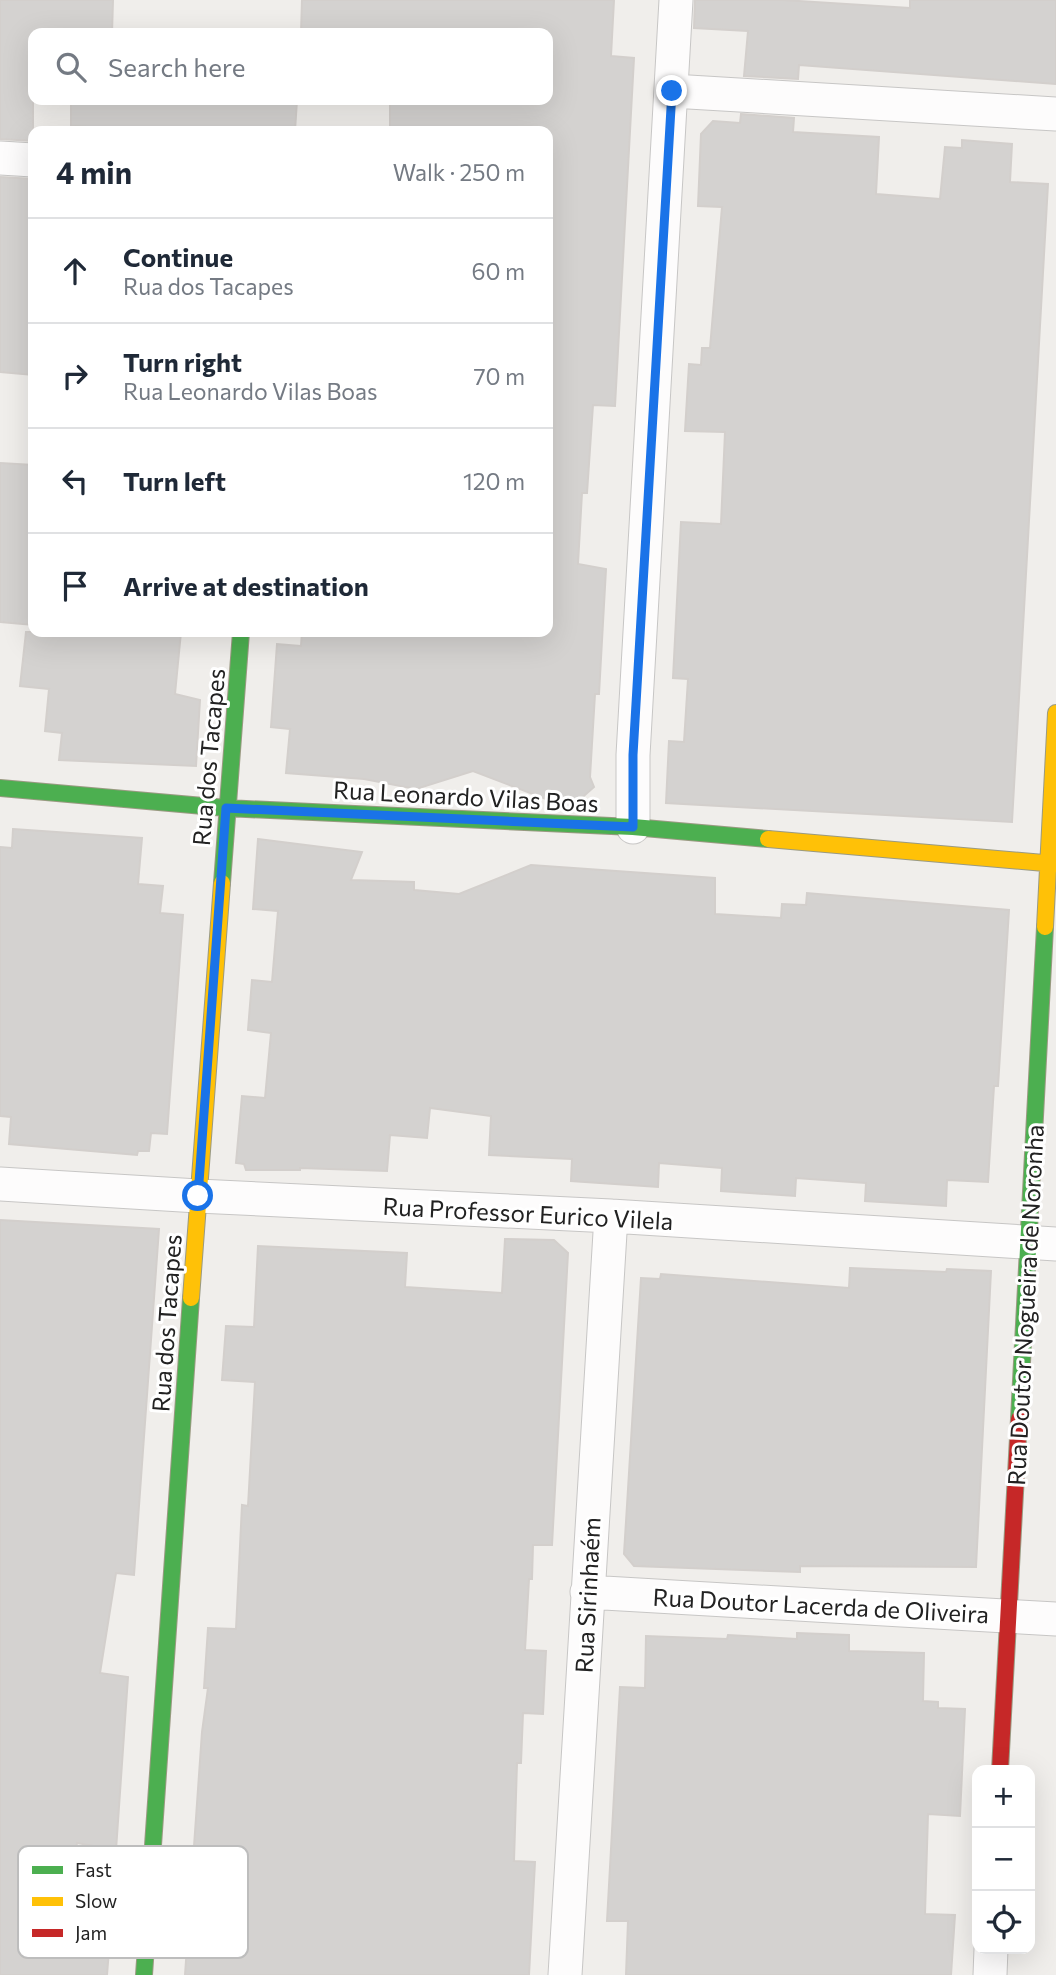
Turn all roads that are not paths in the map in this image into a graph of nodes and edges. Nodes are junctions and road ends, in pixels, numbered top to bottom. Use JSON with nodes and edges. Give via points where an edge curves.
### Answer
{"nodes":[{"id":1,"x":677,"y":0,"type":"edge"},
{"id":2,"x":672,"y":91,"type":"junction"},
{"id":3,"x":1056,"y":114,"type":"edge"},
{"id":4,"x":0,"y":158,"type":"edge"},
{"id":5,"x":28,"y":160,"type":"edge"},
{"id":6,"x":241,"y":637,"type":"edge"},
{"id":7,"x":1056,"y":713,"type":"edge"},
{"id":8,"x":0,"y":789,"type":"edge"},
{"id":9,"x":226,"y":808,"type":"junction"},
{"id":10,"x":633,"y":827,"type":"junction"},
{"id":11,"x":1052,"y":864,"type":"edge"},
{"id":12,"x":0,"y":1184,"type":"edge"},
{"id":13,"x":198,"y":1196,"type":"junction"},
{"id":14,"x":611,"y":1216,"type":"junction"},
{"id":15,"x":1042,"y":1243,"type":"edge"},
{"id":16,"x":587,"y":1592,"type":"junction"},
{"id":17,"x":1008,"y":1616,"type":"junction"},
{"id":18,"x":1056,"y":1619,"type":"edge"},
{"id":19,"x":1000,"y":1765,"type":"edge"},
{"id":20,"x":153,"y":1846,"type":"edge"},
{"id":21,"x":991,"y":1954,"type":"edge"},
{"id":22,"x":565,"y":1975,"type":"edge"},
{"id":23,"x":990,"y":1975,"type":"edge"}],
"edges":[{"from":1,"to":2,"type":"street"},
{"from":2,"to":3,"type":"street"},
{"from":2,"to":10,"type":"street","via":[[633,755]]},
{"from":4,"to":5,"type":"street"},
{"from":6,"to":9,"type":"street","name":"Rua dos Tacapes"},
{"from":7,"to":11,"type":"street","name":"Rua Doutor Nogueira de Noronha"},
{"from":8,"to":9,"type":"street","name":"Rua Leonardo Vilas Boas"},
{"from":9,"to":10,"type":"street","name":"Rua Leonardo Vilas Boas"},
{"from":9,"to":13,"type":"street","name":"Rua dos Tacapes"},
{"from":10,"to":11,"type":"street","name":"Rua Leonardo Vilas Boas"},
{"from":11,"to":15,"type":"street","name":"Rua Doutor Nogueira de Noronha"},
{"from":12,"to":13,"type":"street","name":"Rua Professor Eurico Vilela"},
{"from":13,"to":14,"type":"street","name":"Rua Professor Eurico Vilela"},
{"from":13,"to":20,"type":"street","name":"Rua dos Tacapes"},
{"from":14,"to":15,"type":"street","name":"Rua Professor Eurico Vilela"},
{"from":14,"to":16,"type":"street","name":"Rua Sirinhaém"},
{"from":15,"to":17,"type":"street","name":"Rua Doutor Nogueira de Noronha"},
{"from":16,"to":17,"type":"street","name":"Rua Doutor Lacerda de Oliveira"},
{"from":16,"to":22,"type":"street","name":"Rua Sirinhaém"},
{"from":17,"to":18,"type":"street","name":"Rua Doutor Lacerda de Oliveira"},
{"from":17,"to":19,"type":"street","name":"Rua Doutor Nogueira de Noronha"},
{"from":21,"to":23,"type":"street"}]}
